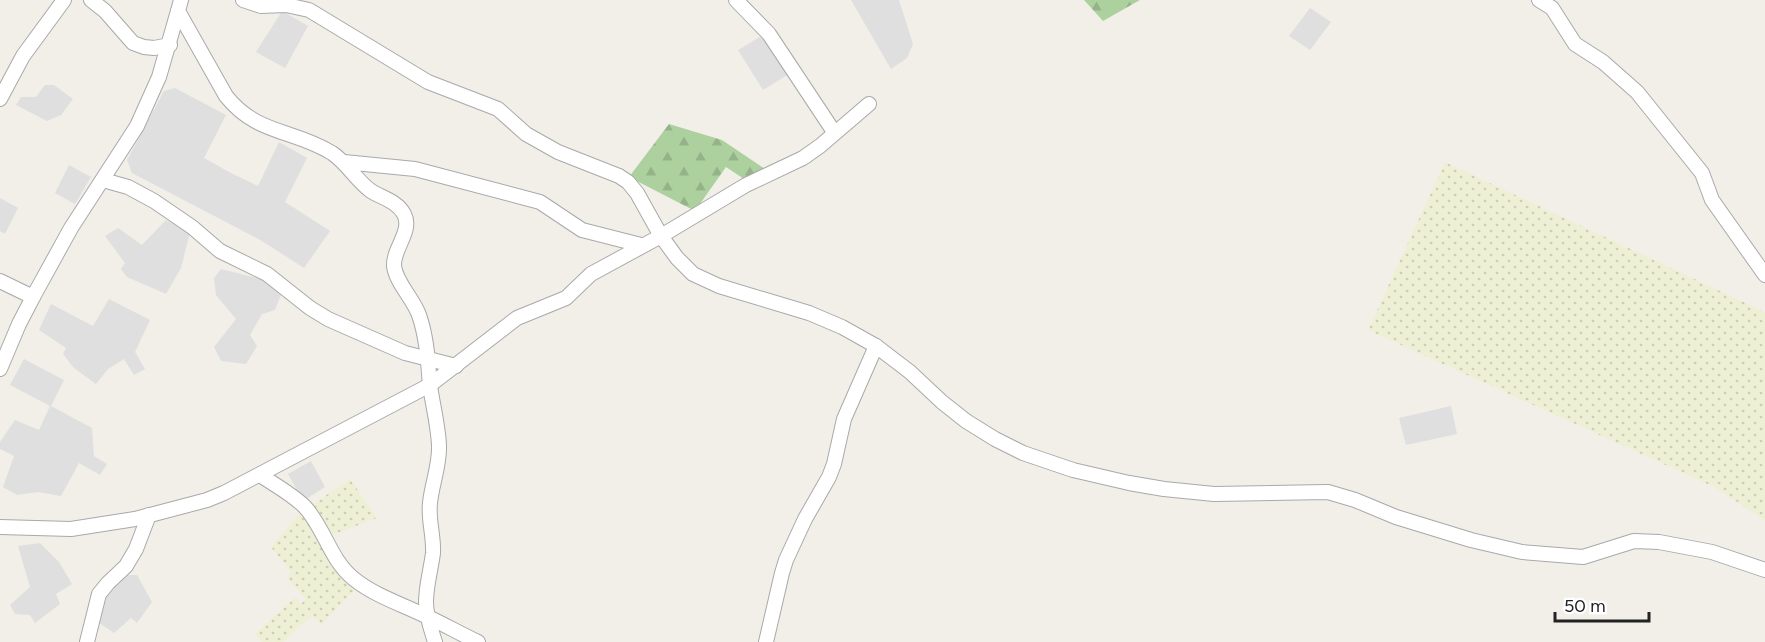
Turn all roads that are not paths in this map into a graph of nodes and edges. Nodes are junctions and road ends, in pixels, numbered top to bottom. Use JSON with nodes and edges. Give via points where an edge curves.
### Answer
{"nodes":[{"id":1,"x":64,"y":0,"type":"edge"},
{"id":2,"x":91,"y":0,"type":"edge"},
{"id":3,"x":243,"y":0,"type":"edge"},
{"id":4,"x":736,"y":0,"type":"edge"},
{"id":5,"x":1539,"y":0,"type":"edge"},
{"id":6,"x":311,"y":5,"type":"edge"},
{"id":7,"x":180,"y":6,"type":"edge"},
{"id":8,"x":170,"y":45,"type":"junction"},
{"id":9,"x":0,"y":99,"type":"edge"},
{"id":10,"x":869,"y":104,"type":"dead end"},
{"id":11,"x":834,"y":132,"type":"junction"},
{"id":12,"x":344,"y":162,"type":"junction"},
{"id":13,"x":103,"y":180,"type":"junction"},
{"id":14,"x":661,"y":236,"type":"junction"},
{"id":15,"x":641,"y":245,"type":"junction"},
{"id":16,"x":1765,"y":275,"type":"edge"},
{"id":17,"x":0,"y":281,"type":"edge"},
{"id":18,"x":33,"y":297,"type":"junction"},
{"id":19,"x":876,"y":346,"type":"junction"},
{"id":20,"x":429,"y":359,"type":"junction"},
{"id":21,"x":456,"y":366,"type":"junction"},
{"id":22,"x":0,"y":369,"type":"edge"},
{"id":23,"x":430,"y":385,"type":"junction"},
{"id":24,"x":260,"y":476,"type":"junction"},
{"id":25,"x":148,"y":515,"type":"junction"},
{"id":26,"x":0,"y":527,"type":"edge"},
{"id":27,"x":1765,"y":570,"type":"edge"},
{"id":28,"x":427,"y":616,"type":"junction"},
{"id":29,"x":87,"y":642,"type":"edge"},
{"id":30,"x":435,"y":642,"type":"edge"},
{"id":31,"x":478,"y":642,"type":"edge"},
{"id":32,"x":766,"y":642,"type":"edge"}],
"edges":[{"from":1,"to":9,"type":"street","via":[[23,57]]},
{"from":2,"to":8,"type":"street","via":[[133,43],[144,47]]},
{"from":3,"to":6,"type":"street","via":[[261,6]]},
{"from":4,"to":11,"type":"street","via":[[769,34]]},
{"from":5,"to":16,"type":"street","via":[[1552,8],[1575,44],[1637,92],[1702,173],[1712,200]]},
{"from":6,"to":14,"type":"street","via":[[428,82],[498,109],[526,134],[558,152],[619,176],[637,193]]},
{"from":7,"to":8,"type":"street"},
{"from":7,"to":12,"type":"street","via":[[235,107],[262,127],[314,144]]},
{"from":8,"to":13,"type":"street","via":[[137,126]]},
{"from":10,"to":11,"type":"street"},
{"from":11,"to":14,"type":"street","via":[[803,158],[746,185]]},
{"from":12,"to":15,"type":"street","via":[[415,169],[540,202],[582,230]]},
{"from":12,"to":20,"type":"street","via":[[361,183],[404,213],[407,223],[394,268],[415,304]]},
{"from":13,"to":18,"type":"street"},
{"from":13,"to":20,"type":"street","via":[[128,187],[154,201],[220,251],[267,274],[328,320],[405,353]]},
{"from":14,"to":15,"type":"street"},
{"from":14,"to":19,"type":"street","via":[[693,274],[719,286],[809,313]]},
{"from":15,"to":21,"type":"street","via":[[591,274],[566,298],[517,318]]},
{"from":17,"to":18,"type":"street"},
{"from":18,"to":22,"type":"street"},
{"from":19,"to":27,"type":"street","via":[[975,427],[1023,453],[1084,472],[1129,483],[1214,494],[1328,492],[1396,517],[1522,552],[1583,557],[1634,541],[1659,542],[1712,552]]},
{"from":19,"to":32,"type":"street","via":[[844,419],[829,477],[786,560]]},
{"from":20,"to":21,"type":"street"},
{"from":20,"to":23,"type":"street"},
{"from":21,"to":23,"type":"street"},
{"from":23,"to":24,"type":"street"},
{"from":23,"to":28,"type":"street","via":[[439,446],[429,505],[433,551]]},
{"from":24,"to":25,"type":"street","via":[[216,496]]},
{"from":24,"to":28,"type":"street","via":[[306,508],[332,554],[356,581]]},
{"from":25,"to":26,"type":"street","via":[[71,529]]},
{"from":25,"to":29,"type":"street","via":[[126,566],[99,594]]},
{"from":28,"to":30,"type":"street"},
{"from":28,"to":31,"type":"street"}]}
